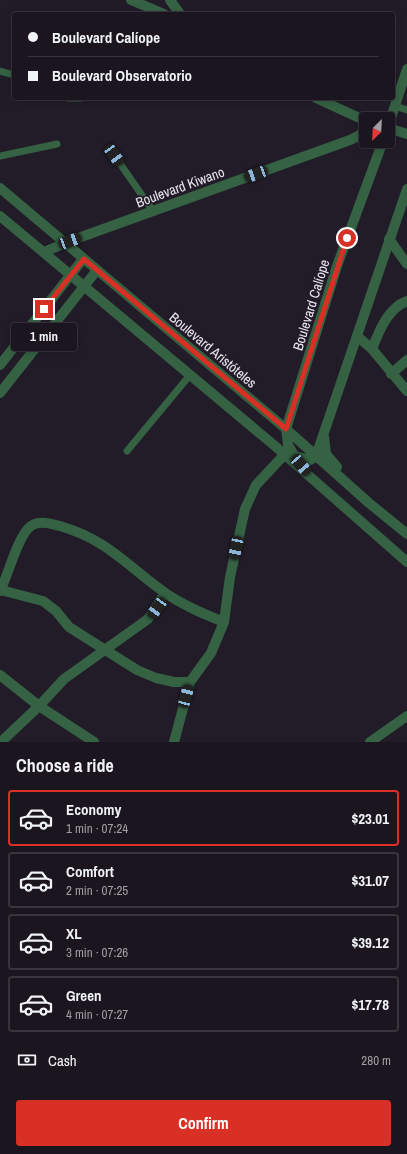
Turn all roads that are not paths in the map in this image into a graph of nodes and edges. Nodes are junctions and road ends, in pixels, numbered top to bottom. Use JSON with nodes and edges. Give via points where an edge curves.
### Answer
{"nodes":[{"id":1,"x":131,"y":0,"type":"edge"},
{"id":2,"x":170,"y":0,"type":"edge"},
{"id":3,"x":159,"y":12,"type":"edge"},
{"id":4,"x":179,"y":12,"type":"edge"},
{"id":5,"x":407,"y":69,"type":"edge"},
{"id":6,"x":0,"y":71,"type":"edge"},
{"id":7,"x":12,"y":74,"type":"edge"},
{"id":8,"x":320,"y":100,"type":"edge"},
{"id":9,"x":395,"y":106,"type":"junction"},
{"id":10,"x":407,"y":110,"type":"edge"},
{"id":11,"x":393,"y":112,"type":"edge"},
{"id":12,"x":359,"y":118,"type":"edge"},
{"id":13,"x":395,"y":130,"type":"edge"},
{"id":14,"x":407,"y":134,"type":"edge"},
{"id":15,"x":359,"y":136,"type":"edge"},
{"id":16,"x":57,"y":144,"type":"dead end"},
{"id":17,"x":380,"y":148,"type":"edge"},
{"id":18,"x":114,"y":155,"type":"dead end"},
{"id":19,"x":0,"y":156,"type":"edge"},
{"id":20,"x":0,"y":188,"type":"edge"},
{"id":21,"x":407,"y":189,"type":"edge"},
{"id":22,"x":153,"y":211,"type":"junction"},
{"id":23,"x":0,"y":216,"type":"edge"},
{"id":24,"x":389,"y":239,"type":"junction"},
{"id":25,"x":65,"y":243,"type":"junction"},
{"id":26,"x":44,"y":252,"type":"junction"},
{"id":27,"x":84,"y":259,"type":"junction"},
{"id":28,"x":407,"y":264,"type":"edge"},
{"id":29,"x":97,"y":270,"type":"junction"},
{"id":30,"x":71,"y":275,"type":"junction"},
{"id":31,"x":84,"y":286,"type":"junction"},
{"id":32,"x":407,"y":301,"type":"edge"},
{"id":33,"x":357,"y":336,"type":"junction"},
{"id":34,"x":372,"y":349,"type":"junction"},
{"id":35,"x":407,"y":360,"type":"edge"},
{"id":36,"x":0,"y":365,"type":"edge"},
{"id":37,"x":391,"y":374,"type":"junction"},
{"id":38,"x":190,"y":375,"type":"junction"},
{"id":39,"x":407,"y":391,"type":"edge"},
{"id":40,"x":0,"y":393,"type":"edge"},
{"id":41,"x":286,"y":429,"type":"junction"},
{"id":42,"x":324,"y":434,"type":"junction"},
{"id":43,"x":127,"y":450,"type":"dead end"},
{"id":44,"x":289,"y":455,"type":"junction"},
{"id":45,"x":316,"y":456,"type":"junction"},
{"id":46,"x":368,"y":503,"type":"junction"},
{"id":47,"x":407,"y":534,"type":"edge"},
{"id":48,"x":407,"y":562,"type":"edge"},
{"id":49,"x":0,"y":590,"type":"edge"},
{"id":50,"x":165,"y":592,"type":"junction"},
{"id":51,"x":224,"y":622,"type":"junction"},
{"id":52,"x":105,"y":650,"type":"junction"},
{"id":53,"x":0,"y":675,"type":"edge"},
{"id":54,"x":190,"y":682,"type":"junction"},
{"id":55,"x":39,"y":706,"type":"junction"},
{"id":56,"x":407,"y":716,"type":"edge"},
{"id":57,"x":381,"y":739,"type":"edge"},
{"id":58,"x":1,"y":742,"type":"edge"},
{"id":59,"x":94,"y":742,"type":"edge"},
{"id":60,"x":174,"y":742,"type":"edge"},
{"id":61,"x":370,"y":742,"type":"edge"}],
"edges":[{"from":1,"to":3,"type":"street"},
{"from":2,"to":4,"type":"street"},
{"from":5,"to":9,"type":"street"},
{"from":6,"to":7,"type":"lane"},
{"from":8,"to":12,"type":"street"},
{"from":9,"to":10,"type":"lane"},
{"from":9,"to":11,"type":"street"},
{"from":13,"to":14,"type":"street"},
{"from":15,"to":22,"type":"street","name":"Boulevard Kiwano"},
{"from":16,"to":19,"type":"lane"},
{"from":17,"to":41,"type":"street","name":"Boulevard Calíope","via":[[337,266]]},
{"from":18,"to":22,"type":"lane"},
{"from":20,"to":25,"type":"street","name":"Boulevard Aristóteles"},
{"from":21,"to":24,"type":"street"},
{"from":22,"to":25,"type":"street","name":"Boulevard Kiwano"},
{"from":23,"to":26,"type":"street"},
{"from":24,"to":28,"type":"street"},
{"from":24,"to":33,"type":"street"},
{"from":25,"to":26,"type":"street","name":"Boulevard Kiwano"},
{"from":25,"to":27,"type":"street","name":"Boulevard Aristóteles"},
{"from":26,"to":30,"type":"street"},
{"from":27,"to":29,"type":"street","name":"Boulevard Aristóteles"},
{"from":27,"to":30,"type":"street"},
{"from":29,"to":31,"type":"street"},
{"from":29,"to":41,"type":"street","name":"Boulevard Aristóteles"},
{"from":30,"to":31,"type":"street"},
{"from":30,"to":36,"type":"street"},
{"from":31,"to":38,"type":"street"},
{"from":31,"to":40,"type":"street"},
{"from":32,"to":34,"type":"street","via":[[401,303],[380,327]]},
{"from":33,"to":34,"type":"street"},
{"from":33,"to":42,"type":"street"},
{"from":34,"to":37,"type":"street"},
{"from":35,"to":37,"type":"street"},
{"from":37,"to":39,"type":"street"},
{"from":38,"to":43,"type":"lane"},
{"from":38,"to":44,"type":"street"},
{"from":41,"to":44,"type":"street","name":"Boulevard Calíope"},
{"from":41,"to":45,"type":"street","name":"Boulevard Aristóteles"},
{"from":42,"to":45,"type":"street"},
{"from":42,"to":46,"type":"street","via":[[326,454],[333,464],[368,495]]},
{"from":44,"to":45,"type":"street","via":[[310,460]]},
{"from":44,"to":48,"type":"street"},
{"from":44,"to":51,"type":"street","via":[[256,485],[245,509],[230,577]]},
{"from":45,"to":46,"type":"street","name":"Boulevard Aristóteles"},
{"from":46,"to":47,"type":"street","name":"Boulevard Aristóteles"},
{"from":49,"to":50,"type":"street","via":[[21,540],[30,527],[39,523],[49,523],[75,531],[113,550]]},
{"from":49,"to":52,"type":"street","via":[[43,601],[69,626]]},
{"from":50,"to":51,"type":"street"},
{"from":50,"to":52,"type":"street","via":[[148,619]]},
{"from":51,"to":54,"type":"street","via":[[211,653]]},
{"from":52,"to":54,"type":"street","via":[[137,670],[156,678]]},
{"from":52,"to":55,"type":"street","via":[[64,679]]},
{"from":53,"to":55,"type":"street"},
{"from":54,"to":60,"type":"street"},
{"from":55,"to":58,"type":"street"},
{"from":55,"to":59,"type":"street"},
{"from":56,"to":57,"type":"street"},
{"from":57,"to":61,"type":"street"}]}
